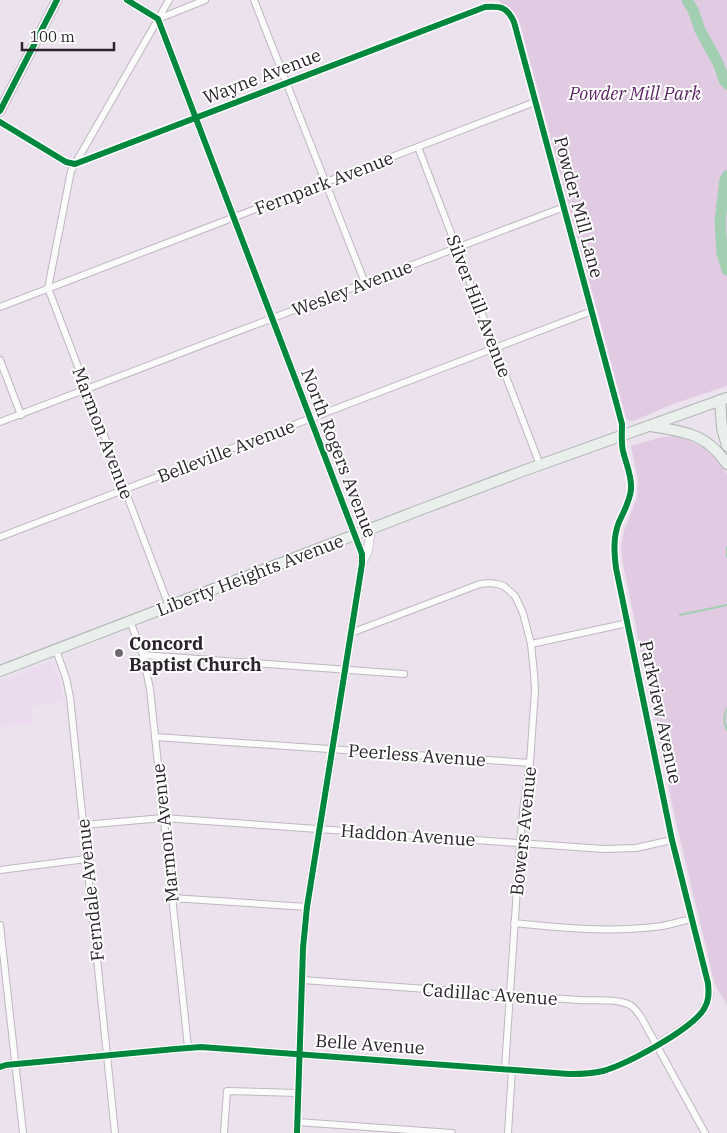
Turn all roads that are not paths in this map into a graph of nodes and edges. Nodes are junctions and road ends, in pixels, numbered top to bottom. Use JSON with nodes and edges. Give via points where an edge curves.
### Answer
{"nodes":[{"id":1,"x":57,"y":0,"type":"edge"},
{"id":2,"x":127,"y":0,"type":"edge"},
{"id":3,"x":169,"y":0,"type":"edge"},
{"id":4,"x":205,"y":0,"type":"edge"},
{"id":5,"x":254,"y":0,"type":"edge"},
{"id":6,"x":485,"y":7,"type":"joint"},
{"id":7,"x":158,"y":19,"type":"junction"},
{"id":8,"x":287,"y":83,"type":"junction"},
{"id":9,"x":535,"y":102,"type":"junction"},
{"id":10,"x":0,"y":111,"type":"edge"},
{"id":11,"x":196,"y":118,"type":"junction"},
{"id":12,"x":0,"y":122,"type":"edge"},
{"id":13,"x":418,"y":147,"type":"junction"},
{"id":14,"x":75,"y":164,"type":"junction"},
{"id":15,"x":326,"y":182,"type":"junction"},
{"id":16,"x":564,"y":208,"type":"junction"},
{"id":17,"x":234,"y":217,"type":"junction"},
{"id":18,"x":457,"y":248,"type":"junction"},
{"id":19,"x":365,"y":283,"type":"junction"},
{"id":20,"x":48,"y":288,"type":"junction"},
{"id":21,"x":0,"y":307,"type":"edge"},
{"id":22,"x":592,"y":311,"type":"junction"},
{"id":23,"x":273,"y":318,"type":"junction"},
{"id":24,"x":495,"y":348,"type":"junction"},
{"id":25,"x":0,"y":360,"type":"edge"},
{"id":26,"x":87,"y":389,"type":"junction"},
{"id":27,"x":724,"y":399,"type":"edge"},
{"id":28,"x":727,"y":411,"type":"edge"},
{"id":29,"x":21,"y":414,"type":"junction"},
{"id":30,"x":310,"y":419,"type":"junction"},
{"id":31,"x":0,"y":422,"type":"edge"},
{"id":32,"x":649,"y":426,"type":"junction"},
{"id":33,"x":622,"y":436,"type":"junction"},
{"id":34,"x":727,"y":446,"type":"edge"},
{"id":35,"x":727,"y":464,"type":"edge"},
{"id":36,"x":540,"y":465,"type":"junction"},
{"id":37,"x":125,"y":490,"type":"junction"},
{"id":38,"x":371,"y":529,"type":"junction"},
{"id":39,"x":354,"y":535,"type":"junction"},
{"id":40,"x":0,"y":537,"type":"edge"},
{"id":41,"x":362,"y":564,"type":"junction"},
{"id":42,"x":170,"y":606,"type":"junction"},
{"id":43,"x":130,"y":621,"type":"junction"},
{"id":44,"x":628,"y":624,"type":"junction"},
{"id":45,"x":351,"y":633,"type":"junction"},
{"id":46,"x":531,"y":644,"type":"junction"},
{"id":47,"x":56,"y":650,"type":"junction"},
{"id":48,"x":143,"y":655,"type":"junction"},
{"id":49,"x":346,"y":670,"type":"junction"},
{"id":50,"x":0,"y":671,"type":"edge"},
{"id":51,"x":404,"y":674,"type":"dead end"},
{"id":52,"x":155,"y":737,"type":"junction"},
{"id":53,"x":332,"y":749,"type":"junction"},
{"id":54,"x":530,"y":763,"type":"junction"},
{"id":55,"x":163,"y":818,"type":"junction"},
{"id":56,"x":83,"y":825,"type":"junction"},
{"id":57,"x":319,"y":829,"type":"junction"},
{"id":58,"x":672,"y":840,"type":"junction"},
{"id":59,"x":520,"y":844,"type":"junction"},
{"id":60,"x":86,"y":859,"type":"junction"},
{"id":61,"x":0,"y":870,"type":"edge"},
{"id":62,"x":172,"y":898,"type":"junction"},
{"id":63,"x":306,"y":907,"type":"junction"},
{"id":64,"x":692,"y":918,"type":"junction"},
{"id":65,"x":514,"y":923,"type":"junction"},
{"id":66,"x":0,"y":924,"type":"edge"},
{"id":67,"x":302,"y":980,"type":"junction"},
{"id":68,"x":709,"y":994,"type":"joint"},
{"id":69,"x":510,"y":996,"type":"junction"},
{"id":70,"x":657,"y":1045,"type":"junction"},
{"id":71,"x":188,"y":1048,"type":"junction"},
{"id":72,"x":299,"y":1054,"type":"junction"},
{"id":73,"x":107,"y":1056,"type":"junction"},
{"id":74,"x":16,"y":1065,"type":"junction"},
{"id":75,"x":0,"y":1067,"type":"edge"},
{"id":76,"x":508,"y":1069,"type":"junction"},
{"id":77,"x":298,"y":1093,"type":"junction"},
{"id":78,"x":298,"y":1122,"type":"junction"},
{"id":79,"x":23,"y":1133,"type":"edge"},
{"id":80,"x":116,"y":1133,"type":"edge"},
{"id":81,"x":224,"y":1133,"type":"edge"},
{"id":82,"x":297,"y":1133,"type":"edge"},
{"id":83,"x":452,"y":1133,"type":"edge"},
{"id":84,"x":508,"y":1133,"type":"edge"},
{"id":85,"x":705,"y":1133,"type":"edge"}],
"edges":[{"from":1,"to":10,"type":"main road"},
{"from":2,"to":7,"type":"street"},
{"from":3,"to":7,"type":"street"},
{"from":4,"to":7,"type":"street"},
{"from":5,"to":8,"type":"street"},
{"from":6,"to":8,"type":"street","name":"Wayne Avenue"},
{"from":6,"to":9,"type":"street","name":"Powder Mill Lane","via":[[502,7],[511,16]]},
{"from":7,"to":11,"type":"street","name":"North Rogers Avenue"},
{"from":7,"to":14,"type":"street"},
{"from":8,"to":11,"type":"street","name":"Wayne Avenue"},
{"from":8,"to":15,"type":"street"},
{"from":9,"to":13,"type":"street","name":"Fernpark Avenue"},
{"from":9,"to":16,"type":"street","name":"Powder Mill Lane"},
{"from":11,"to":14,"type":"street","name":"Wayne Avenue"},
{"from":11,"to":17,"type":"street","name":"North Rogers Avenue"},
{"from":12,"to":14,"type":"street","via":[[66,162]]},
{"from":13,"to":15,"type":"street","name":"Fernpark Avenue"},
{"from":13,"to":18,"type":"street","name":"Silver Hill Avenue"},
{"from":14,"to":20,"type":"street"},
{"from":15,"to":17,"type":"street","name":"Fernpark Avenue"},
{"from":15,"to":19,"type":"street"},
{"from":16,"to":18,"type":"street","name":"Wesley Avenue"},
{"from":16,"to":22,"type":"street","name":"Powder Mill Lane"},
{"from":17,"to":20,"type":"street","name":"Fernpark Avenue"},
{"from":17,"to":23,"type":"street","name":"North Rogers Avenue"},
{"from":18,"to":19,"type":"street","name":"Wesley Avenue"},
{"from":18,"to":24,"type":"street","name":"Silver Hill Avenue"},
{"from":19,"to":23,"type":"street","name":"Wesley Avenue"},
{"from":20,"to":21,"type":"street","name":"Fernpark Avenue"},
{"from":20,"to":26,"type":"street","name":"Marmon Avenue"},
{"from":22,"to":24,"type":"street","name":"Belleville Avenue"},
{"from":22,"to":33,"type":"street","name":"Powder Mill Lane","via":[[622,424]]},
{"from":23,"to":26,"type":"street","name":"Wesley Avenue"},
{"from":23,"to":30,"type":"street","name":"North Rogers Avenue"},
{"from":24,"to":30,"type":"street","name":"Belleville Avenue"},
{"from":24,"to":36,"type":"street","name":"Silver Hill Avenue"},
{"from":25,"to":29,"type":"street"},
{"from":26,"to":29,"type":"street","name":"Wesley Avenue"},
{"from":26,"to":37,"type":"street","name":"Marmon Avenue"},
{"from":27,"to":28,"type":"main road"},
{"from":27,"to":32,"type":"main road","name":"Liberty Heights Avenue"},
{"from":27,"to":34,"type":"main road","via":[[722,428]]},
{"from":29,"to":31,"type":"street","name":"Wesley Avenue"},
{"from":30,"to":37,"type":"street","name":"Belleville Avenue"},
{"from":30,"to":39,"type":"street","name":"North Rogers Avenue"},
{"from":32,"to":33,"type":"main road","name":"Liberty Heights Avenue"},
{"from":32,"to":35,"type":"main road","via":[[695,435],[714,448]]},
{"from":33,"to":36,"type":"main road","name":"Liberty Heights Avenue"},
{"from":33,"to":44,"type":"street","name":"Parkview Avenue","via":[[631,488],[614,546]]},
{"from":36,"to":38,"type":"main road","name":"Liberty Heights Avenue"},
{"from":37,"to":40,"type":"street","name":"Belleville Avenue"},
{"from":37,"to":42,"type":"street","name":"Marmon Avenue"},
{"from":38,"to":39,"type":"main road","name":"Liberty Heights Avenue"},
{"from":38,"to":41,"type":"street"},
{"from":39,"to":41,"type":"street","name":"North Rogers Avenue","via":[[362,554]]},
{"from":39,"to":42,"type":"main road","name":"Liberty Heights Avenue"},
{"from":41,"to":45,"type":"street","name":"North Rogers Avenue"},
{"from":42,"to":43,"type":"main road","name":"Liberty Heights Avenue"},
{"from":43,"to":47,"type":"main road","name":"Liberty Heights Avenue"},
{"from":43,"to":48,"type":"street","name":"Marmon Avenue"},
{"from":44,"to":46,"type":"street"},
{"from":44,"to":58,"type":"street","name":"Parkview Avenue"},
{"from":45,"to":46,"type":"street","name":"Bowers Avenue","via":[[489,583],[504,586],[515,596]]},
{"from":45,"to":49,"type":"street","name":"North Rogers Avenue"},
{"from":46,"to":54,"type":"street","name":"Bowers Avenue","via":[[535,690]]},
{"from":47,"to":50,"type":"main road","name":"Liberty Heights Avenue"},
{"from":47,"to":56,"type":"street","name":"Ferndale Avenue","via":[[70,696]]},
{"from":48,"to":49,"type":"street"},
{"from":48,"to":52,"type":"street","name":"Marmon Avenue"},
{"from":49,"to":51,"type":"street"},
{"from":49,"to":53,"type":"street","name":"North Rogers Avenue"},
{"from":52,"to":53,"type":"street","name":"Peerless Avenue"},
{"from":52,"to":55,"type":"street","name":"Marmon Avenue"},
{"from":53,"to":54,"type":"street","name":"Peerless Avenue"},
{"from":53,"to":57,"type":"street","name":"North Rogers Avenue"},
{"from":54,"to":59,"type":"street","name":"Bowers Avenue"},
{"from":55,"to":56,"type":"street","name":"Haddon Avenue"},
{"from":55,"to":57,"type":"street","name":"Haddon Avenue"},
{"from":55,"to":62,"type":"street","name":"Marmon Avenue"},
{"from":56,"to":60,"type":"street","name":"Ferndale Avenue"},
{"from":57,"to":59,"type":"street","name":"Haddon Avenue"},
{"from":57,"to":63,"type":"street","name":"North Rogers Avenue"},
{"from":58,"to":59,"type":"street","name":"Haddon Avenue","via":[[616,849]]},
{"from":58,"to":64,"type":"street","name":"Parkview Avenue"},
{"from":59,"to":65,"type":"street","name":"Bowers Avenue"},
{"from":60,"to":61,"type":"street"},
{"from":60,"to":73,"type":"street","name":"Ferndale Avenue"},
{"from":62,"to":63,"type":"street"},
{"from":62,"to":71,"type":"street","name":"Marmon Avenue"},
{"from":63,"to":67,"type":"street","name":"North Rogers Avenue"},
{"from":64,"to":65,"type":"street","via":[[652,927],[600,929]]},
{"from":64,"to":68,"type":"street","name":"Parkview Avenue"},
{"from":65,"to":69,"type":"street","name":"Bowers Avenue"},
{"from":66,"to":74,"type":"street"},
{"from":67,"to":69,"type":"street","name":"Cadillac Avenue"},
{"from":67,"to":72,"type":"street","name":"North Rogers Avenue"},
{"from":68,"to":70,"type":"street","name":"Belle Avenue","via":[[698,1017]]},
{"from":69,"to":70,"type":"street","name":"Cadillac Avenue","via":[[618,1001],[635,1009]]},
{"from":69,"to":76,"type":"street","name":"Bowers Avenue"},
{"from":70,"to":76,"type":"street","name":"Belle Avenue","via":[[617,1066],[593,1073]]},
{"from":70,"to":85,"type":"street","name":"Cadillac Avenue"},
{"from":71,"to":72,"type":"street","name":"Belle Avenue"},
{"from":71,"to":73,"type":"street","name":"Belle Avenue"},
{"from":72,"to":76,"type":"street","name":"Belle Avenue"},
{"from":72,"to":77,"type":"street","name":"North Rogers Avenue"},
{"from":73,"to":74,"type":"street","name":"Belle Avenue"},
{"from":73,"to":80,"type":"street","name":"Ferndale Avenue"},
{"from":74,"to":75,"type":"street","name":"Belle Avenue"},
{"from":74,"to":79,"type":"street"},
{"from":76,"to":84,"type":"street","name":"Bowers Avenue"},
{"from":77,"to":78,"type":"street","name":"North Rogers Avenue"},
{"from":77,"to":81,"type":"street","via":[[227,1091]]},
{"from":78,"to":82,"type":"street","name":"North Rogers Avenue"},
{"from":78,"to":83,"type":"street"}]}
